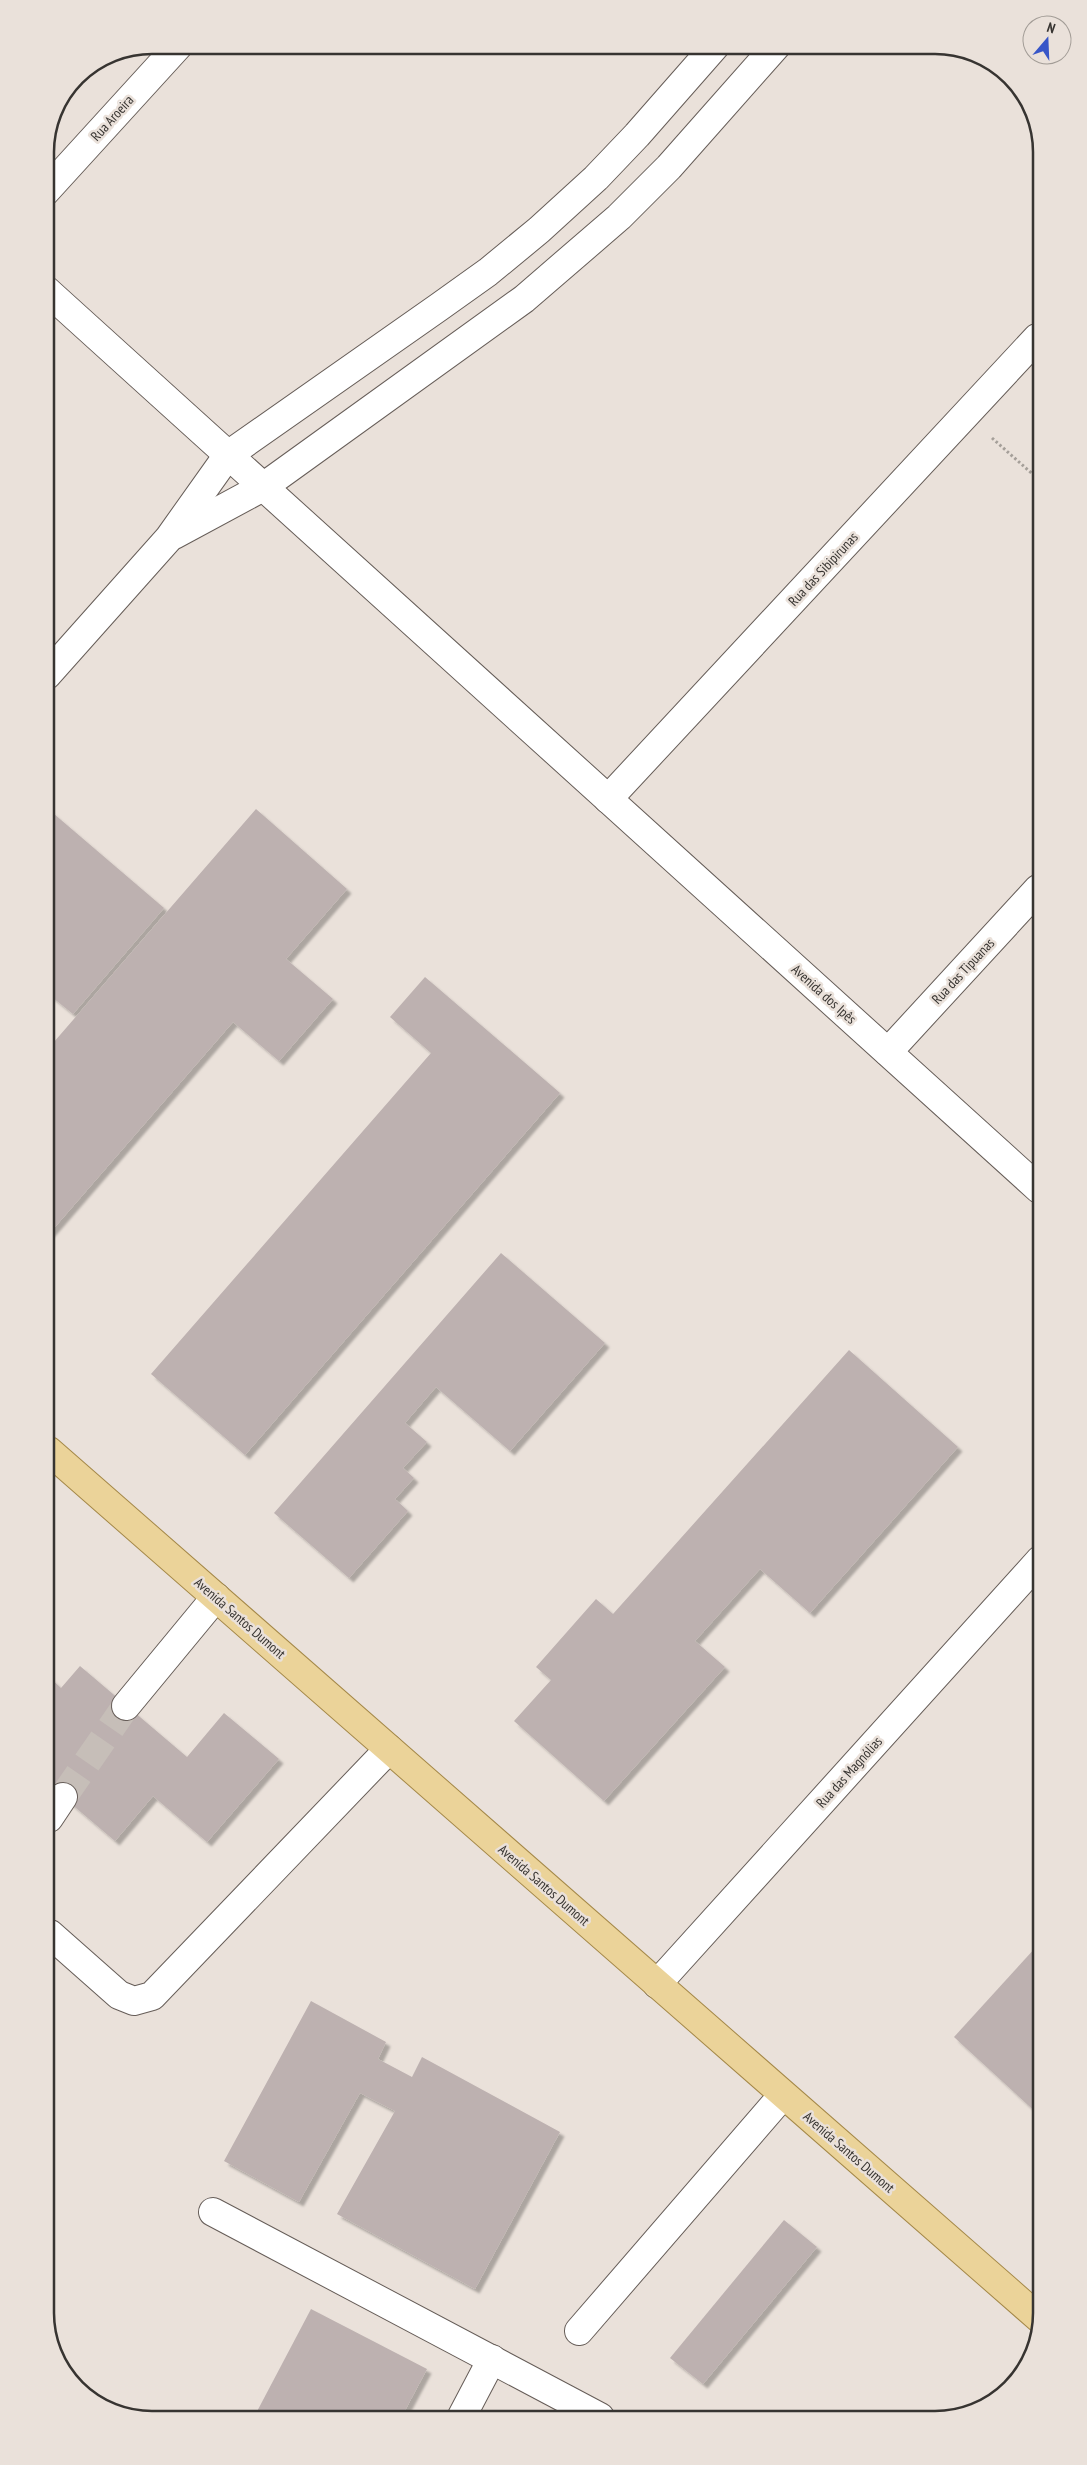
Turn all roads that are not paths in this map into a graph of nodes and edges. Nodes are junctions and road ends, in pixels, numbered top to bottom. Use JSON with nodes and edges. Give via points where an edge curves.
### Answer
{"nodes":[{"id":1,"x":171,"y":54,"type":"edge"},
{"id":2,"x":708,"y":54,"type":"edge"},
{"id":3,"x":769,"y":54,"type":"edge"},
{"id":4,"x":54,"y":182,"type":"edge"},
{"id":5,"x":54,"y":297,"type":"edge"},
{"id":6,"x":1033,"y":342,"type":"edge"},
{"id":7,"x":228,"y":455,"type":"junction"},
{"id":8,"x":263,"y":487,"type":"junction"},
{"id":9,"x":168,"y":538,"type":"junction"},
{"id":10,"x":54,"y":666,"type":"edge"},
{"id":11,"x":608,"y":800,"type":"junction"},
{"id":12,"x":1033,"y":894,"type":"edge"},
{"id":13,"x":888,"y":1052,"type":"junction"},
{"id":14,"x":1033,"y":1184,"type":"edge"},
{"id":15,"x":54,"y":1456,"type":"edge"},
{"id":16,"x":1033,"y":1568,"type":"edge"},
{"id":17,"x":216,"y":1597,"type":"junction"},
{"id":18,"x":126,"y":1706,"type":"tunnel mouth"},
{"id":19,"x":389,"y":1749,"type":"junction"},
{"id":20,"x":54,"y":1938,"type":"edge"},
{"id":21,"x":657,"y":1984,"type":"junction"},
{"id":22,"x":783,"y":2095,"type":"junction"},
{"id":23,"x":213,"y":2212,"type":"dead end"},
{"id":24,"x":1033,"y":2308,"type":"edge"},
{"id":25,"x":579,"y":2331,"type":"dead end"},
{"id":26,"x":492,"y":2360,"type":"junction"},
{"id":27,"x":466,"y":2411,"type":"edge"},
{"id":28,"x":589,"y":2411,"type":"edge"}],
"edges":[{"from":1,"to":4,"type":"street","name":"Rua Aroeira"},
{"from":2,"to":7,"type":"street","via":[[596,178],[539,230],[488,272]]},
{"from":3,"to":8,"type":"street","via":[[669,167],[620,217],[576,255],[517,304]]},
{"from":5,"to":7,"type":"street","name":"Avenida dos Ipês"},
{"from":6,"to":11,"type":"street","name":"Rua das Sibipirunas"},
{"from":7,"to":8,"type":"street","name":"Avenida dos Ipês"},
{"from":7,"to":9,"type":"street"},
{"from":8,"to":9,"type":"street"},
{"from":8,"to":11,"type":"street","name":"Avenida dos Ipês"},
{"from":9,"to":10,"type":"street"},
{"from":11,"to":13,"type":"street","name":"Avenida dos Ipês"},
{"from":12,"to":13,"type":"street","name":"Rua das Tipuanas"},
{"from":13,"to":14,"type":"street","name":"Avenida dos Ipês"},
{"from":15,"to":17,"type":"main road","name":"Avenida Santos Dumont"},
{"from":16,"to":21,"type":"street","name":"Rua das Magnólias"},
{"from":17,"to":18,"type":"street"},
{"from":17,"to":19,"type":"main road","name":"Avenida Santos Dumont"},
{"from":19,"to":20,"type":"street","via":[[152,1996],[134,2001],[119,1996]]},
{"from":19,"to":21,"type":"main road","name":"Avenida Santos Dumont"},
{"from":21,"to":22,"type":"main road","name":"Avenida Santos Dumont"},
{"from":22,"to":24,"type":"main road","name":"Avenida Santos Dumont"},
{"from":22,"to":25,"type":"street"},
{"from":23,"to":26,"type":"street"},
{"from":26,"to":27,"type":"street"},
{"from":26,"to":28,"type":"street"}]}
